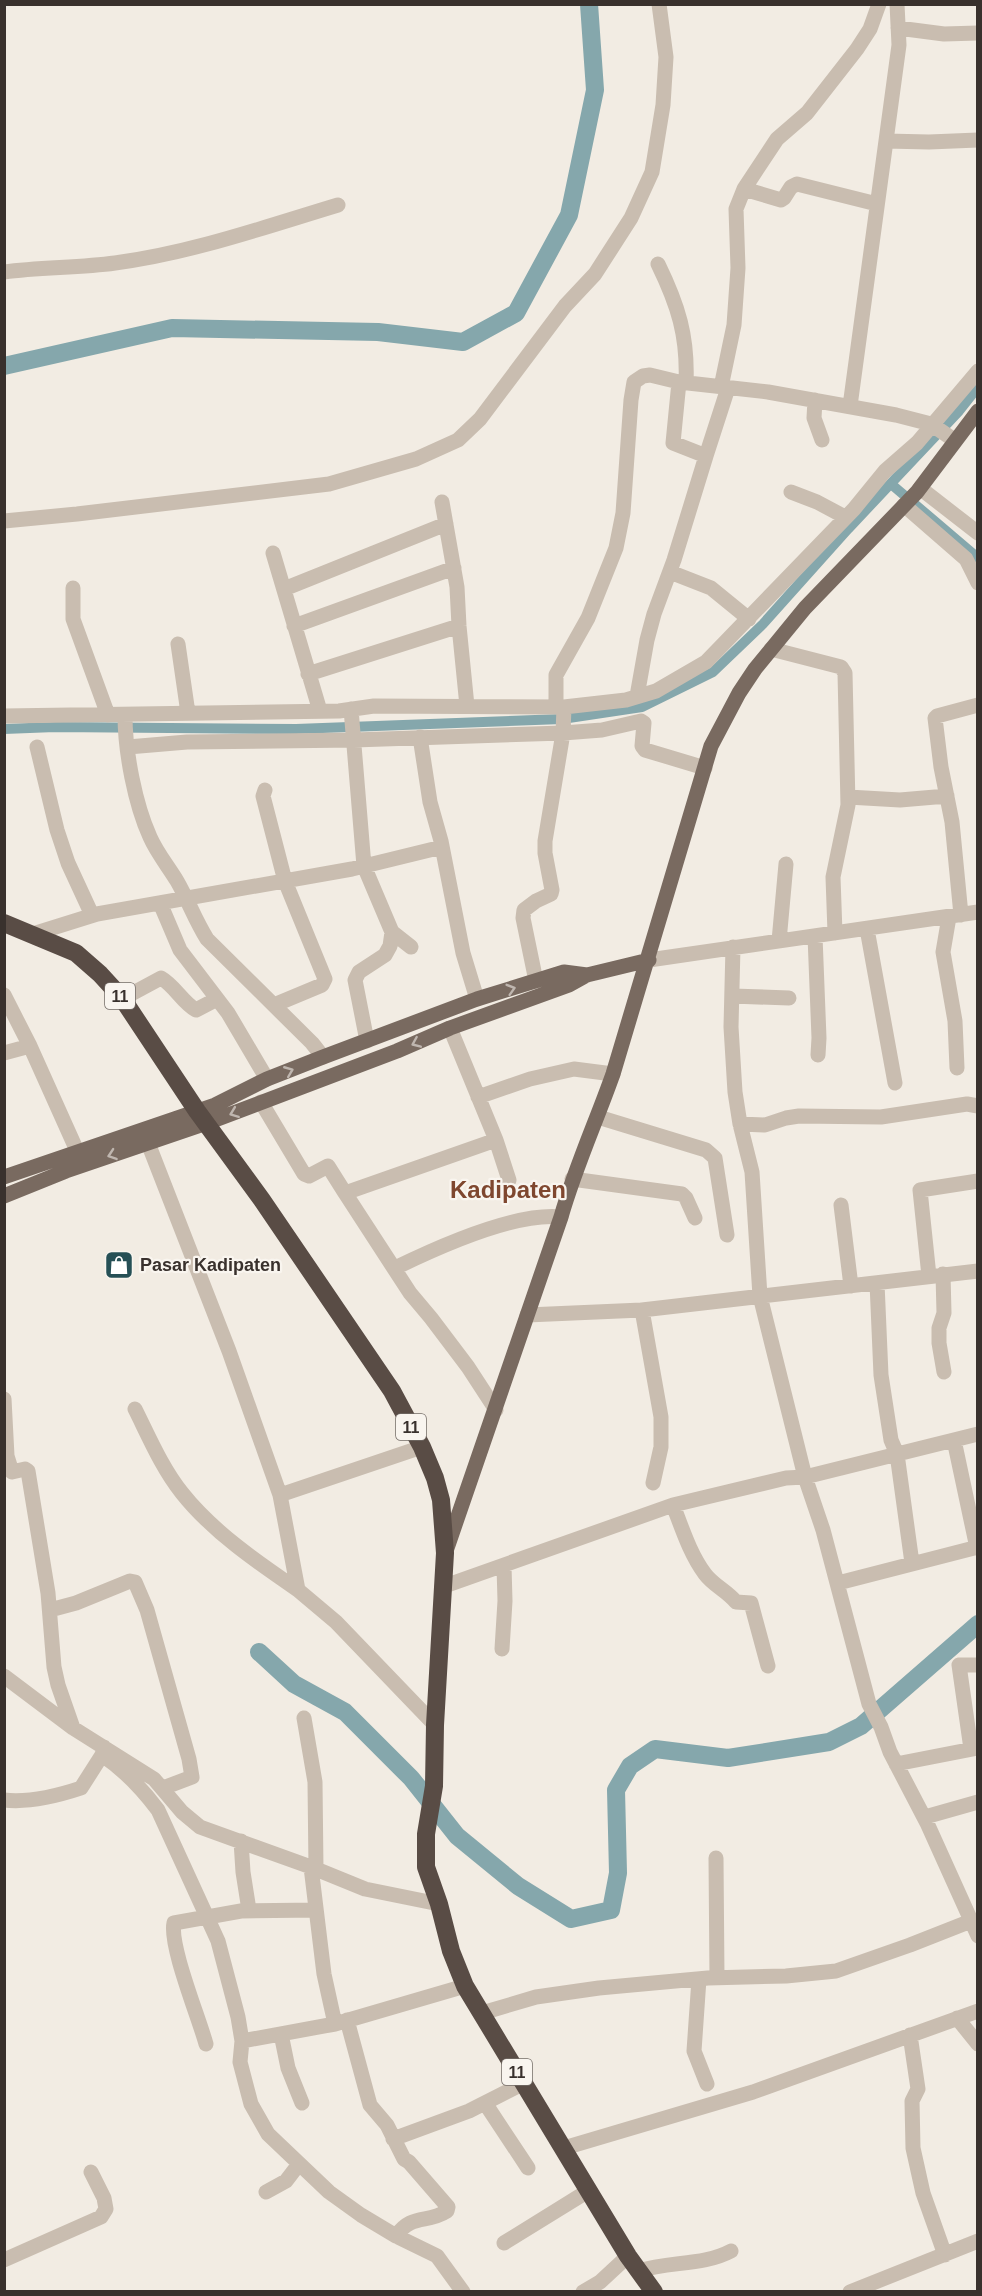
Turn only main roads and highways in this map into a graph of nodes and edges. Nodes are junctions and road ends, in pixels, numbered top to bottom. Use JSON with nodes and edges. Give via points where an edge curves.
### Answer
{"nodes":[{"id":1,"x":978,"y":411,"type":"edge"},
{"id":2,"x":4,"y":923,"type":"edge"},
{"id":3,"x":649,"y":960,"type":"junction"},
{"id":4,"x":587,"y":975,"type":"junction"},
{"id":5,"x":202,"y":1117,"type":"junction"},
{"id":6,"x":4,"y":1178,"type":"edge"},
{"id":7,"x":4,"y":1196,"type":"edge"},
{"id":8,"x":445,"y":1553,"type":"junction"},
{"id":9,"x":654,"y":2292,"type":"edge"}],
"edges":[{"from":1,"to":3,"type":"main road","via":[[942,432],[912,497],[805,608],[739,693],[711,746]]},
{"from":2,"to":5,"type":"highway","number":"11","via":[[76,953],[100,974],[122,999]]},
{"from":3,"to":4,"type":"main road"},
{"from":3,"to":8,"type":"main road","via":[[613,1074],[572,1179]]},
{"from":4,"to":5,"type":"main road","one_way":true,"via":[[261,1102]]},
{"from":5,"to":4,"type":"main road","one_way":true,"via":[[267,1080],[477,999],[564,972]]},
{"from":5,"to":6,"type":"main road"},
{"from":5,"to":7,"type":"main road","one_way":true,"via":[[148,1143]]},
{"from":5,"to":8,"type":"highway","number":"11","via":[[392,1391],[435,1478],[441,1500]]},
{"from":8,"to":9,"type":"highway","number":"11","via":[[434,1786],[426,1834],[426,1867],[465,1986],[628,2256]]}]}
